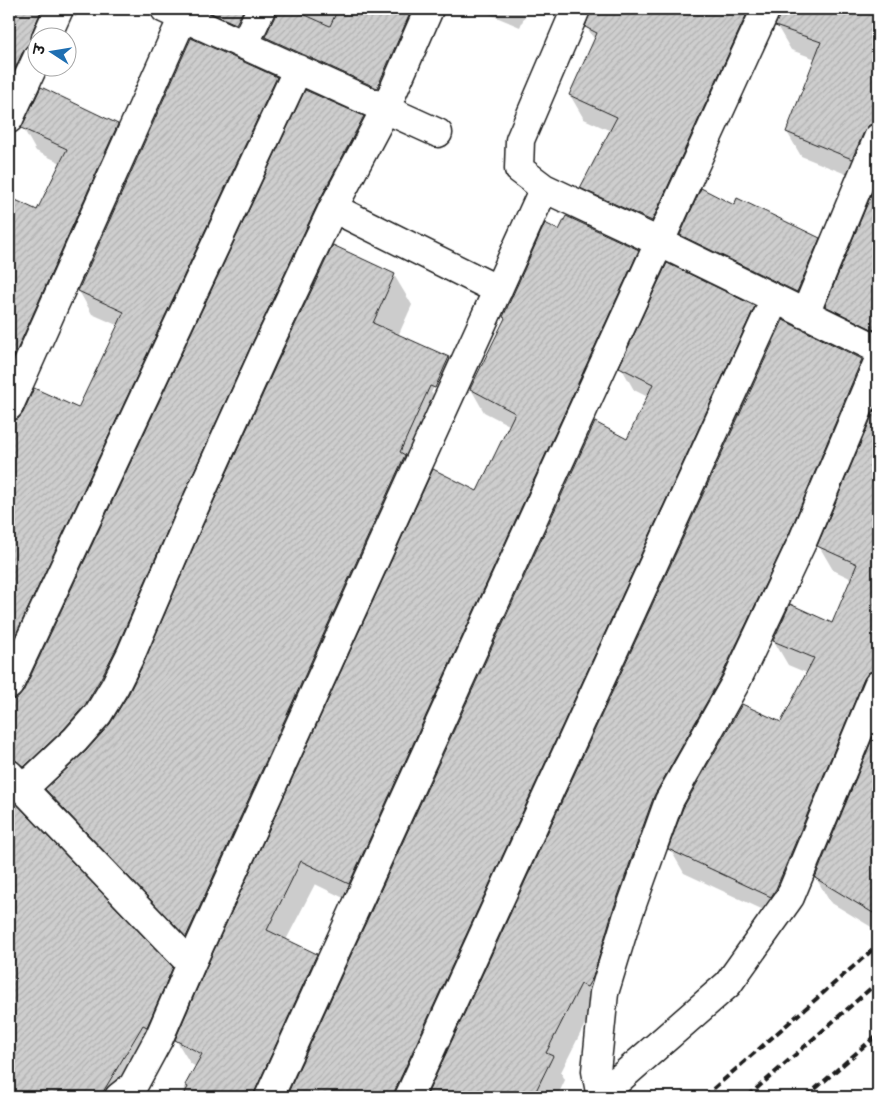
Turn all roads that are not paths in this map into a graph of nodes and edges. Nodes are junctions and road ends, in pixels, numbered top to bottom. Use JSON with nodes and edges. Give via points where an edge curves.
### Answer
{"nodes":[{"id":1,"x":59,"y":9,"type":"edge"},
{"id":2,"x":261,"y":9,"type":"edge"},
{"id":3,"x":429,"y":9,"type":"edge"},
{"id":4,"x":576,"y":9,"type":"edge"},
{"id":5,"x":766,"y":9,"type":"edge"},
{"id":6,"x":174,"y":13,"type":"edge"},
{"id":7,"x":50,"y":28,"type":"edge"},
{"id":8,"x":244,"y":45,"type":"junction"},
{"id":9,"x":298,"y":69,"type":"junction"},
{"id":10,"x":28,"y":78,"type":"edge"},
{"id":11,"x":385,"y":110,"type":"junction"},
{"id":12,"x":9,"y":119,"type":"edge"},
{"id":13,"x":438,"y":134,"type":"dead end"},
{"id":14,"x":878,"y":138,"type":"edge"},
{"id":15,"x":544,"y":188,"type":"junction"},
{"id":16,"x":332,"y":208,"type":"junction"},
{"id":17,"x":659,"y":242,"type":"junction"},
{"id":18,"x":498,"y":290,"type":"junction"},
{"id":19,"x":775,"y":299,"type":"junction"},
{"id":20,"x":805,"y":314,"type":"junction"},
{"id":21,"x":878,"y":349,"type":"edge"},
{"id":22,"x":878,"y":362,"type":"edge"},
{"id":23,"x":9,"y":406,"type":"edge"},
{"id":24,"x":9,"y":685,"type":"edge"},
{"id":25,"x":878,"y":685,"type":"edge"},
{"id":26,"x":16,"y":782,"type":"edge"},
{"id":27,"x":191,"y":964,"type":"junction"},
{"id":28,"x":601,"y":1096,"type":"edge"},
{"id":29,"x":119,"y":1097,"type":"edge"},
{"id":30,"x":269,"y":1097,"type":"edge"},
{"id":31,"x":409,"y":1097,"type":"edge"}],
"edges":[{"from":1,"to":7,"type":"street"},
{"from":2,"to":8,"type":"street"},
{"from":3,"to":11,"type":"street"},
{"from":4,"to":15,"type":"street","via":[[520,140],[519,169]]},
{"from":5,"to":17,"type":"street"},
{"from":6,"to":8,"type":"street"},
{"from":6,"to":23,"type":"street"},
{"from":8,"to":9,"type":"street"},
{"from":9,"to":11,"type":"street"},
{"from":9,"to":24,"type":"street"},
{"from":10,"to":12,"type":"street"},
{"from":11,"to":13,"type":"street"},
{"from":11,"to":16,"type":"street"},
{"from":14,"to":20,"type":"street"},
{"from":15,"to":17,"type":"street"},
{"from":15,"to":18,"type":"street"},
{"from":16,"to":18,"type":"street"},
{"from":16,"to":26,"type":"street","via":[[115,686],[98,714],[75,740]]},
{"from":17,"to":19,"type":"street"},
{"from":17,"to":30,"type":"street"},
{"from":18,"to":27,"type":"street"},
{"from":19,"to":20,"type":"street"},
{"from":19,"to":31,"type":"street"},
{"from":20,"to":21,"type":"street"},
{"from":22,"to":28,"type":"street","via":[[803,540],[757,638],[669,801],[604,993],[596,1071]]},
{"from":25,"to":28,"type":"street","via":[[790,897],[728,984]]},
{"from":26,"to":27,"type":"street"},
{"from":27,"to":29,"type":"street","via":[[159,1038],[133,1086]]}]}
